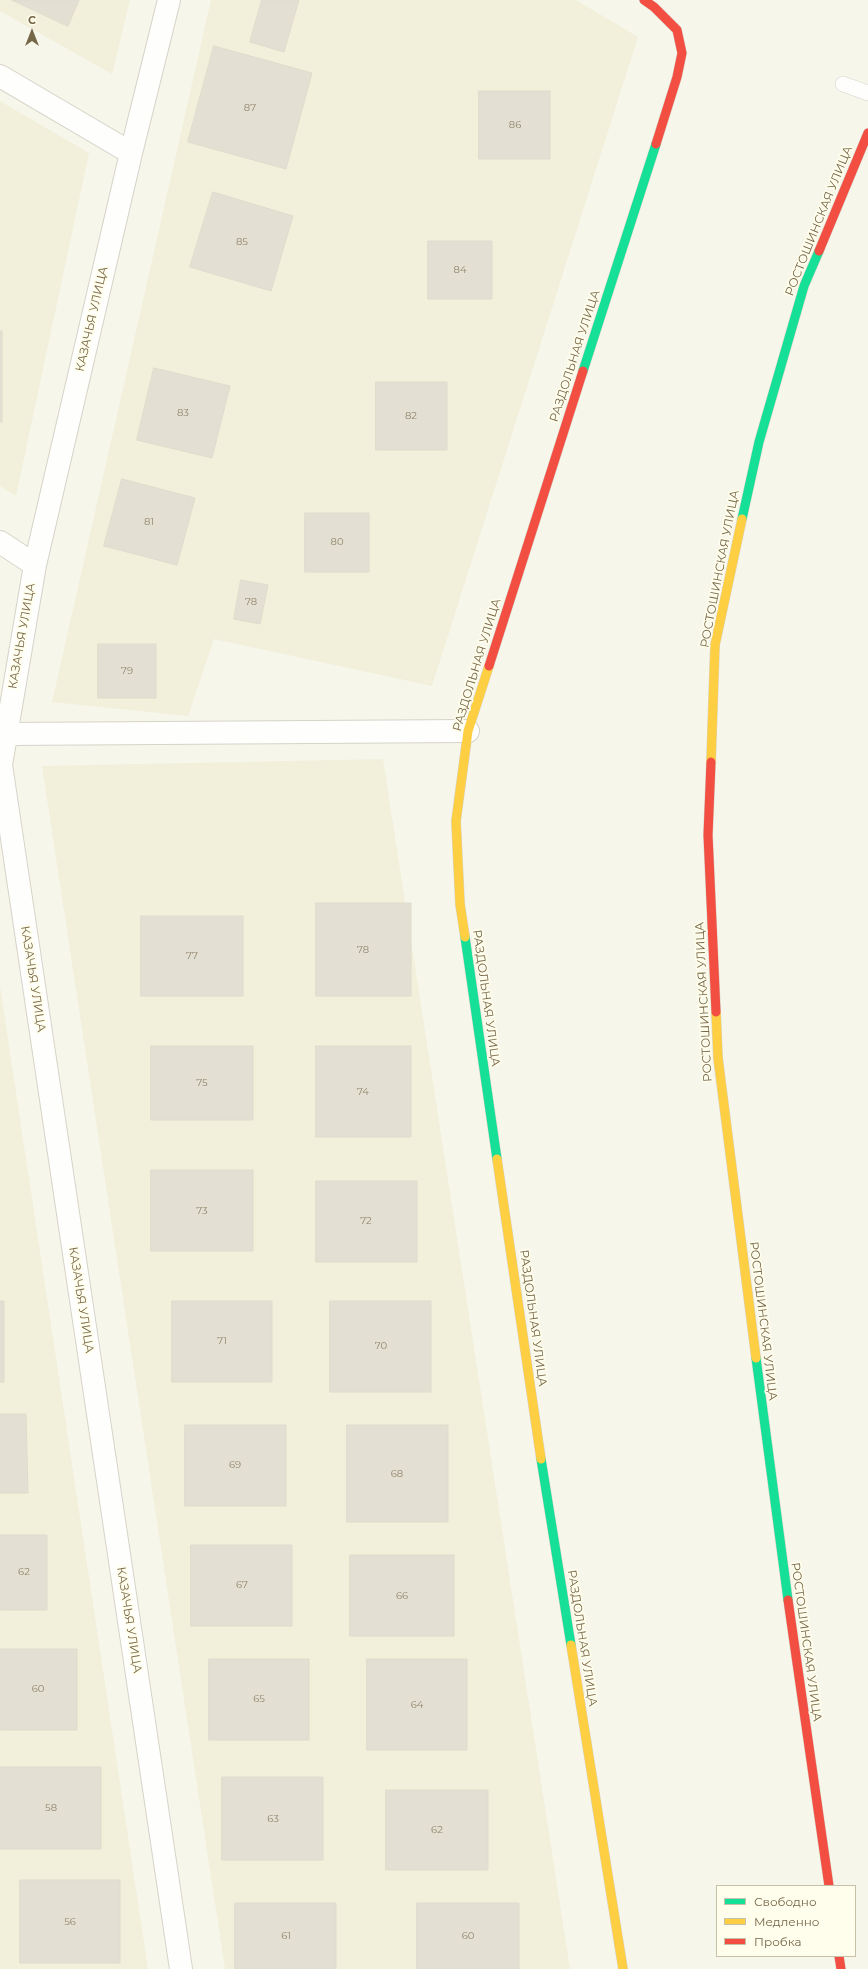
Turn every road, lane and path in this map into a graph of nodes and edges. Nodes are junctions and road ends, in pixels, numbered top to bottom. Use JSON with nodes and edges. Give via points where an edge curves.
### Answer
{"nodes":[{"id":1,"x":170,"y":0,"type":"edge"},
{"id":2,"x":644,"y":0,"type":"edge"},
{"id":3,"x":0,"y":76,"type":"edge"},
{"id":4,"x":843,"y":84,"type":"dead end"},
{"id":5,"x":868,"y":93,"type":"edge"},
{"id":6,"x":868,"y":133,"type":"edge"},
{"id":7,"x":131,"y":153,"type":"junction"},
{"id":8,"x":0,"y":542,"type":"edge"},
{"id":9,"x":35,"y":565,"type":"junction"},
{"id":10,"x":468,"y":731,"type":"junction"},
{"id":11,"x":5,"y":734,"type":"junction"},
{"id":12,"x":0,"y":766,"type":"edge"},
{"id":13,"x":829,"y":1885,"type":"edge"},
{"id":14,"x":839,"y":1957,"type":"edge"},
{"id":15,"x":181,"y":1969,"type":"edge"},
{"id":16,"x":623,"y":1969,"type":"edge"},
{"id":17,"x":841,"y":1969,"type":"edge"}],
"edges":[{"from":1,"to":7,"type":"street","name":"КАЗАЧЬЯ УЛИЦА"},
{"from":2,"to":10,"type":"street","name":"РАЗДОЛЬНАЯ УЛИЦА","via":[[677,30],[682,53],[677,77]]},
{"from":3,"to":7,"type":"street"},
{"from":4,"to":5,"type":"lane"},
{"from":6,"to":13,"type":"street","name":"РОСТОШИНСКАЯ УЛИЦА","via":[[804,286],[759,442],[715,645],[708,836],[718,1058],[770,1472]]},
{"from":7,"to":9,"type":"street","name":"КАЗАЧЬЯ УЛИЦА"},
{"from":8,"to":9,"type":"street"},
{"from":9,"to":11,"type":"street","name":"КАЗАЧЬЯ УЛИЦА"},
{"from":10,"to":11,"type":"street"},
{"from":10,"to":16,"type":"street","name":"РАЗДОЛЬНАЯ УЛИЦА","via":[[456,821],[460,904],[545,1485]]},
{"from":11,"to":12,"type":"street","name":"КАЗАЧЬЯ УЛИЦА"},
{"from":12,"to":15,"type":"street","name":"КАЗАЧЬЯ УЛИЦА"},
{"from":14,"to":17,"type":"street"}]}
